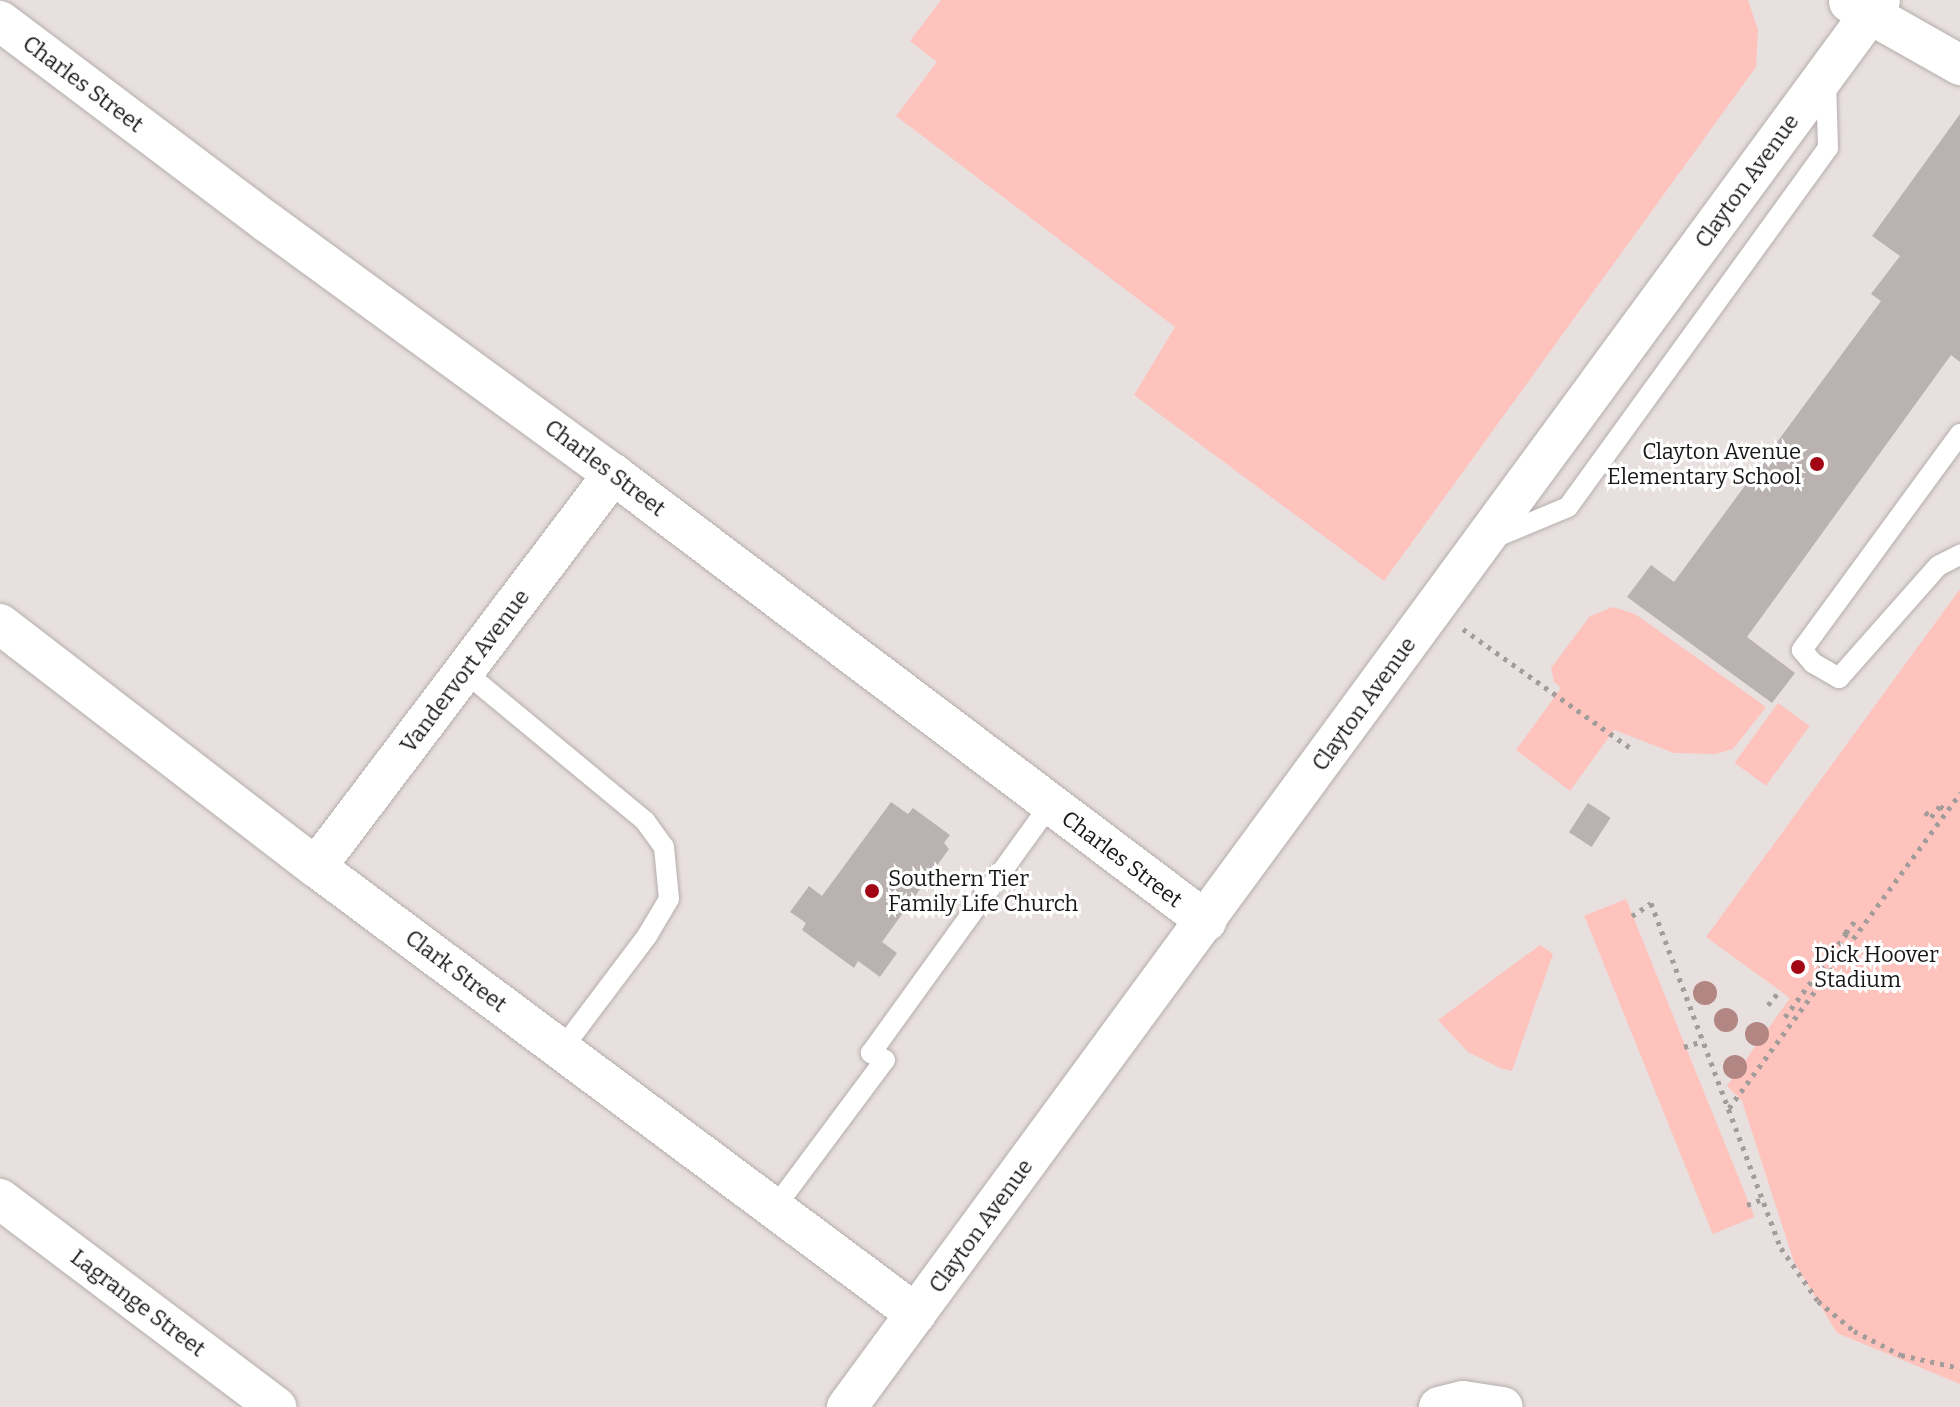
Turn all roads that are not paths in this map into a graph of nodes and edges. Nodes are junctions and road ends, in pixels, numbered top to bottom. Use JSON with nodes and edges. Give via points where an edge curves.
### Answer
{"nodes":[{"id":1,"x":1865,"y":5,"type":"edge"},
{"id":2,"x":0,"y":21,"type":"edge"},
{"id":3,"x":1960,"y":65,"type":"edge"},
{"id":4,"x":1960,"y":434,"type":"edge"},
{"id":5,"x":613,"y":474,"type":"junction"},
{"id":6,"x":1960,"y":555,"type":"edge"},
{"id":7,"x":0,"y":624,"type":"edge"},
{"id":8,"x":465,"y":672,"type":"junction"},
{"id":9,"x":1050,"y":805,"type":"junction"},
{"id":10,"x":316,"y":867,"type":"junction"},
{"id":11,"x":1206,"y":921,"type":"junction"},
{"id":12,"x":561,"y":1050,"type":"junction"},
{"id":13,"x":0,"y":1199,"type":"edge"},
{"id":14,"x":773,"y":1210,"type":"junction"},
{"id":15,"x":916,"y":1314,"type":"junction"},
{"id":16,"x":276,"y":1407,"type":"edge"},
{"id":17,"x":847,"y":1407,"type":"edge"},
{"id":18,"x":1439,"y":1407,"type":"edge"},
{"id":19,"x":1503,"y":1407,"type":"edge"}],
"edges":[{"from":1,"to":3,"type":"street"},
{"from":1,"to":11,"type":"street","name":"Clayton Avenue","via":[[1826,74]]},
{"from":2,"to":5,"type":"street","name":"Charles Street"},
{"from":4,"to":6,"type":"lane","via":[[1802,650],[1839,678],[1938,566]]},
{"from":5,"to":8,"type":"street","name":"Vandervort Avenue"},
{"from":5,"to":9,"type":"street","name":"Charles Street"},
{"from":7,"to":10,"type":"street","name":"Clark Street"},
{"from":8,"to":10,"type":"street","name":"Vandervort Avenue"},
{"from":8,"to":12,"type":"lane","via":[[645,821],[664,847],[669,899]]},
{"from":9,"to":11,"type":"street","name":"Charles Street"},
{"from":9,"to":14,"type":"lane","via":[[871,1053],[885,1060]]},
{"from":10,"to":12,"type":"street","name":"Clark Street"},
{"from":11,"to":15,"type":"street","name":"Clayton Avenue"},
{"from":12,"to":14,"type":"street","name":"Clark Street"},
{"from":13,"to":16,"type":"street","name":"Lagrange Street"},
{"from":14,"to":15,"type":"street","name":"Clark Street"},
{"from":15,"to":17,"type":"street","name":"Clayton Avenue"},
{"from":18,"to":19,"type":"street","via":[[1463,1401]]}]}
